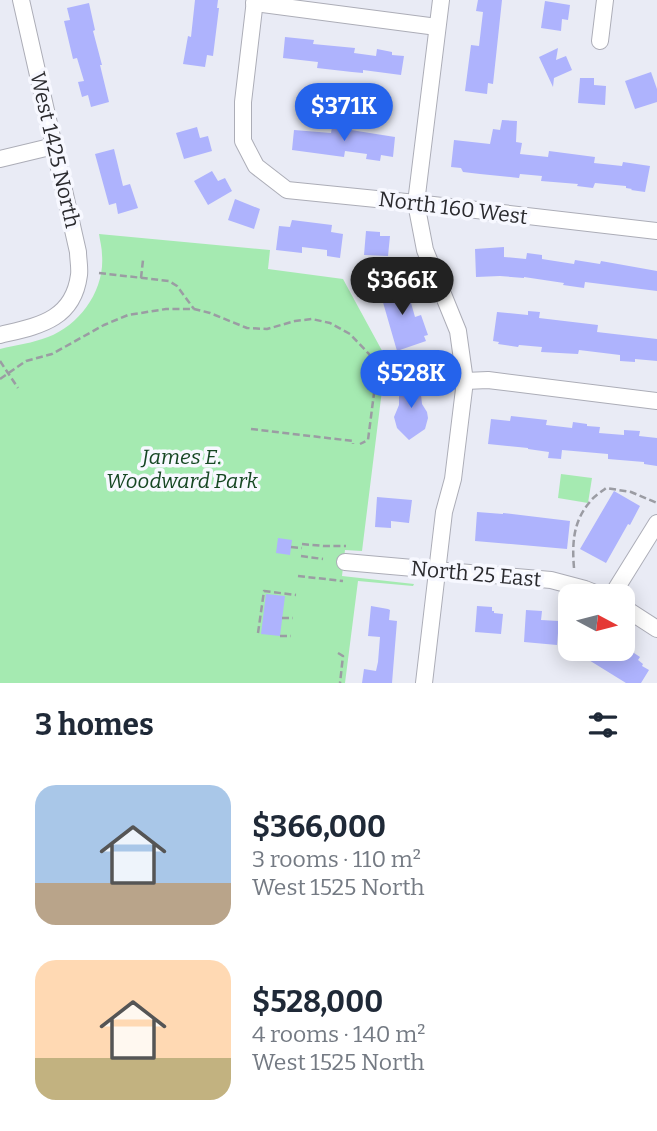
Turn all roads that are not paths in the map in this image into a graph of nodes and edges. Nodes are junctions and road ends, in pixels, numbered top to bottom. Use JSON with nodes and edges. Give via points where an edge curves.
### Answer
{"nodes":[{"id":1,"x":21,"y":0,"type":"edge"},
{"id":2,"x":441,"y":0,"type":"edge"},
{"id":3,"x":605,"y":0,"type":"edge"},
{"id":4,"x":255,"y":1,"type":"edge"},
{"id":5,"x":437,"y":27,"type":"junction"},
{"id":6,"x":600,"y":41,"type":"dead end"},
{"id":7,"x":54,"y":146,"type":"junction"},
{"id":8,"x":0,"y":159,"type":"edge"},
{"id":9,"x":416,"y":203,"type":"junction"},
{"id":10,"x":657,"y":231,"type":"edge"},
{"id":11,"x":0,"y":335,"type":"edge"},
{"id":12,"x":465,"y":381,"type":"junction"},
{"id":13,"x":657,"y":401,"type":"edge"},
{"id":14,"x":657,"y":523,"type":"edge"},
{"id":15,"x":345,"y":562,"type":"dead end"},
{"id":16,"x":436,"y":570,"type":"junction"},
{"id":17,"x":566,"y":584,"type":"edge"},
{"id":18,"x":619,"y":584,"type":"edge"},
{"id":19,"x":635,"y":615,"type":"edge"},
{"id":20,"x":657,"y":629,"type":"edge"},
{"id":21,"x":424,"y":683,"type":"edge"}],
"edges":[{"from":1,"to":7,"type":"street","name":"West 1425 North"},
{"from":2,"to":5,"type":"street"},
{"from":3,"to":6,"type":"street"},
{"from":4,"to":5,"type":"street"},
{"from":4,"to":9,"type":"street","name":"North 160 West","via":[[243,141],[256,166],[287,190]]},
{"from":5,"to":9,"type":"street"},
{"from":7,"to":8,"type":"street"},
{"from":7,"to":11,"type":"street","name":"West 1425 North","via":[[79,275],[59,316]]},
{"from":9,"to":10,"type":"street","name":"North 160 West"},
{"from":9,"to":12,"type":"street","via":[[425,250],[458,331]]},
{"from":12,"to":13,"type":"street"},
{"from":12,"to":16,"type":"street"},
{"from":14,"to":18,"type":"street"},
{"from":15,"to":16,"type":"street","name":"North 25 East"},
{"from":16,"to":17,"type":"street","name":"North 25 East"},
{"from":16,"to":21,"type":"street"},
{"from":19,"to":20,"type":"street"}]}
